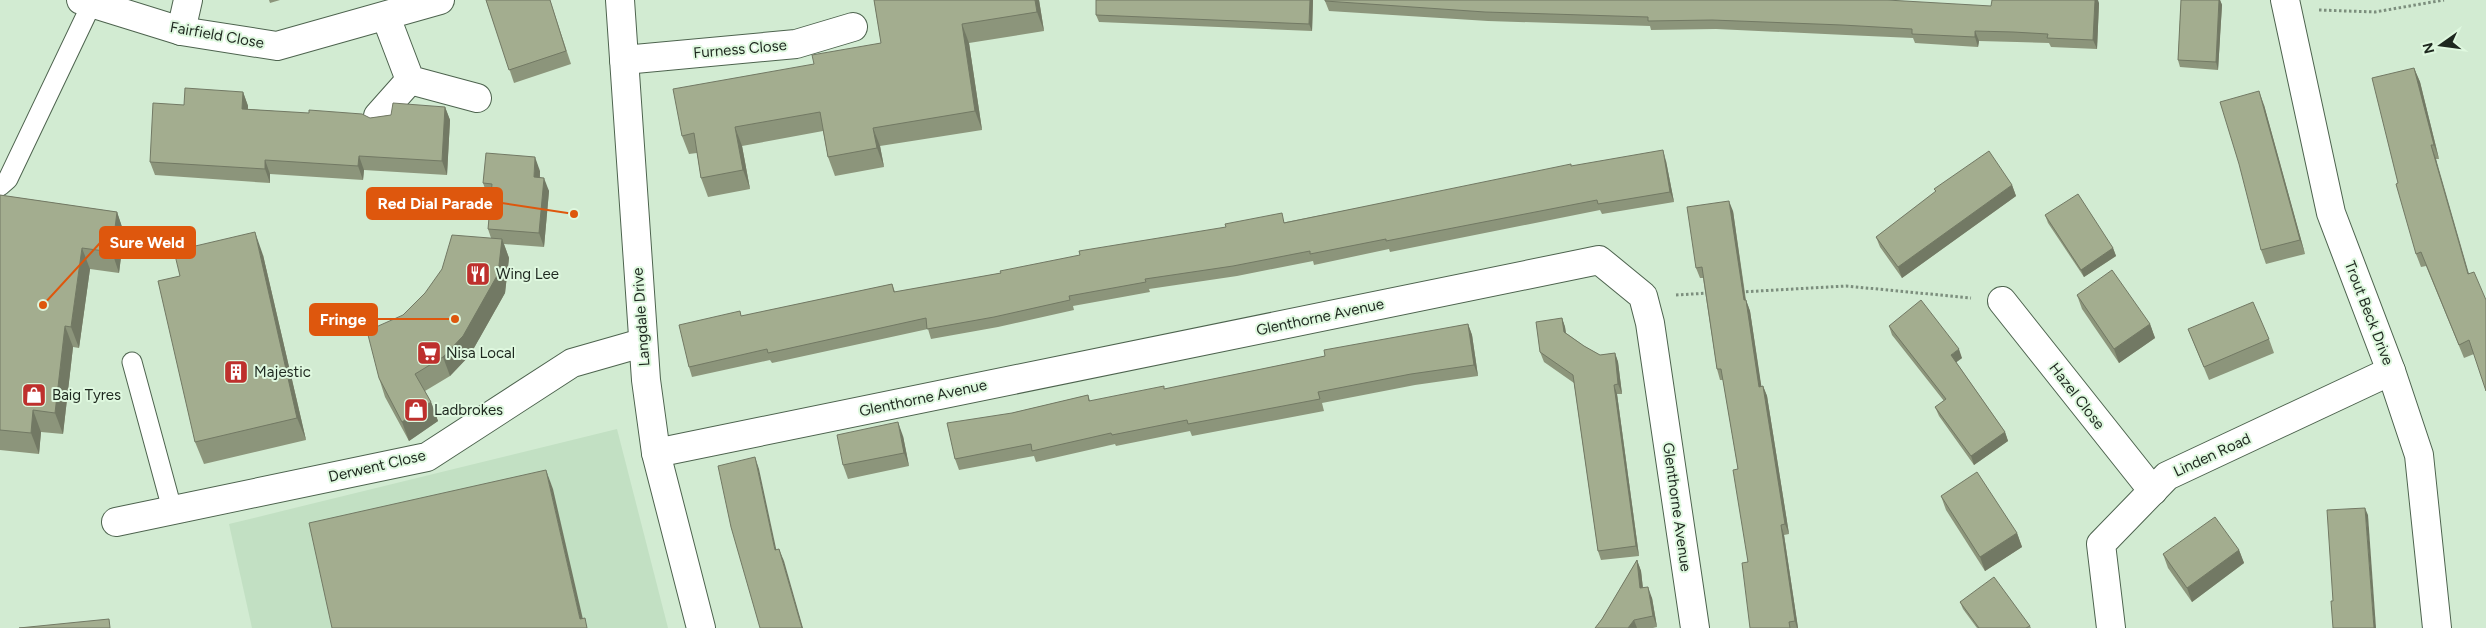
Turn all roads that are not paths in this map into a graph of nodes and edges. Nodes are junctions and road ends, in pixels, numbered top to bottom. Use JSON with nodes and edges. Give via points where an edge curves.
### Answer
{"nodes":[{"id":1,"x":188,"y":0,"type":"edge"},
{"id":2,"x":440,"y":0,"type":"edge"},
{"id":3,"x":620,"y":0,"type":"edge"},
{"id":4,"x":87,"y":2,"type":"edge"},
{"id":5,"x":2286,"y":4,"type":"edge"},
{"id":6,"x":386,"y":17,"type":"junction"},
{"id":7,"x":853,"y":27,"type":"dead end"},
{"id":8,"x":181,"y":31,"type":"junction"},
{"id":9,"x":624,"y":60,"type":"junction"},
{"id":10,"x":410,"y":80,"type":"junction"},
{"id":11,"x":477,"y":98,"type":"dead end"},
{"id":12,"x":378,"y":116,"type":"edge"},
{"id":13,"x":0,"y":186,"type":"edge"},
{"id":14,"x":2002,"y":301,"type":"road end"},
{"id":15,"x":642,"y":343,"type":"junction"},
{"id":16,"x":132,"y":362,"type":"dead end"},
{"id":17,"x":2392,"y":371,"type":"junction"},
{"id":18,"x":656,"y":453,"type":"junction"},
{"id":19,"x":2153,"y":491,"type":"junction"},
{"id":20,"x":172,"y":509,"type":"junction"},
{"id":21,"x":116,"y":522,"type":"dead end"},
{"id":22,"x":701,"y":628,"type":"edge"},
{"id":23,"x":1695,"y":628,"type":"edge"},
{"id":24,"x":2111,"y":628,"type":"edge"},
{"id":25,"x":2437,"y":628,"type":"edge"}],
"edges":[{"from":1,"to":8,"type":"street"},
{"from":2,"to":6,"type":"street","name":"Fairfield Close"},
{"from":3,"to":9,"type":"street","name":"Langdale Drive"},
{"from":4,"to":8,"type":"street","name":"Fairfield Close"},
{"from":4,"to":13,"type":"lane","via":[[8,179]]},
{"from":5,"to":17,"type":"street","name":"Trout Beck Drive","via":[[2331,213]]},
{"from":6,"to":8,"type":"street","name":"Fairfield Close","via":[[277,46]]},
{"from":6,"to":10,"type":"street"},
{"from":7,"to":9,"type":"street","name":"Furness Close","via":[[796,44]]},
{"from":9,"to":15,"type":"street","name":"Langdale Drive"},
{"from":10,"to":11,"type":"street"},
{"from":10,"to":12,"type":"street"},
{"from":14,"to":19,"type":"street","name":"Hazel Close"},
{"from":15,"to":18,"type":"street","name":"Langdale Drive"},
{"from":15,"to":20,"type":"street","name":"Derwent Close","via":[[572,362],[427,457]]},
{"from":16,"to":20,"type":"lane"},
{"from":17,"to":19,"type":"street","name":"Linden Road","via":[[2167,476]]},
{"from":17,"to":25,"type":"street","name":"Trout Beck Drive","via":[[2419,455]]},
{"from":18,"to":22,"type":"street","name":"Langdale Drive"},
{"from":18,"to":23,"type":"street","name":"Glenthorne Avenue","via":[[1598,260],[1643,296],[1650,323]]},
{"from":19,"to":24,"type":"street","name":"Linden Road","via":[[2101,544]]},
{"from":20,"to":21,"type":"street","name":"Derwent Close"}]}
